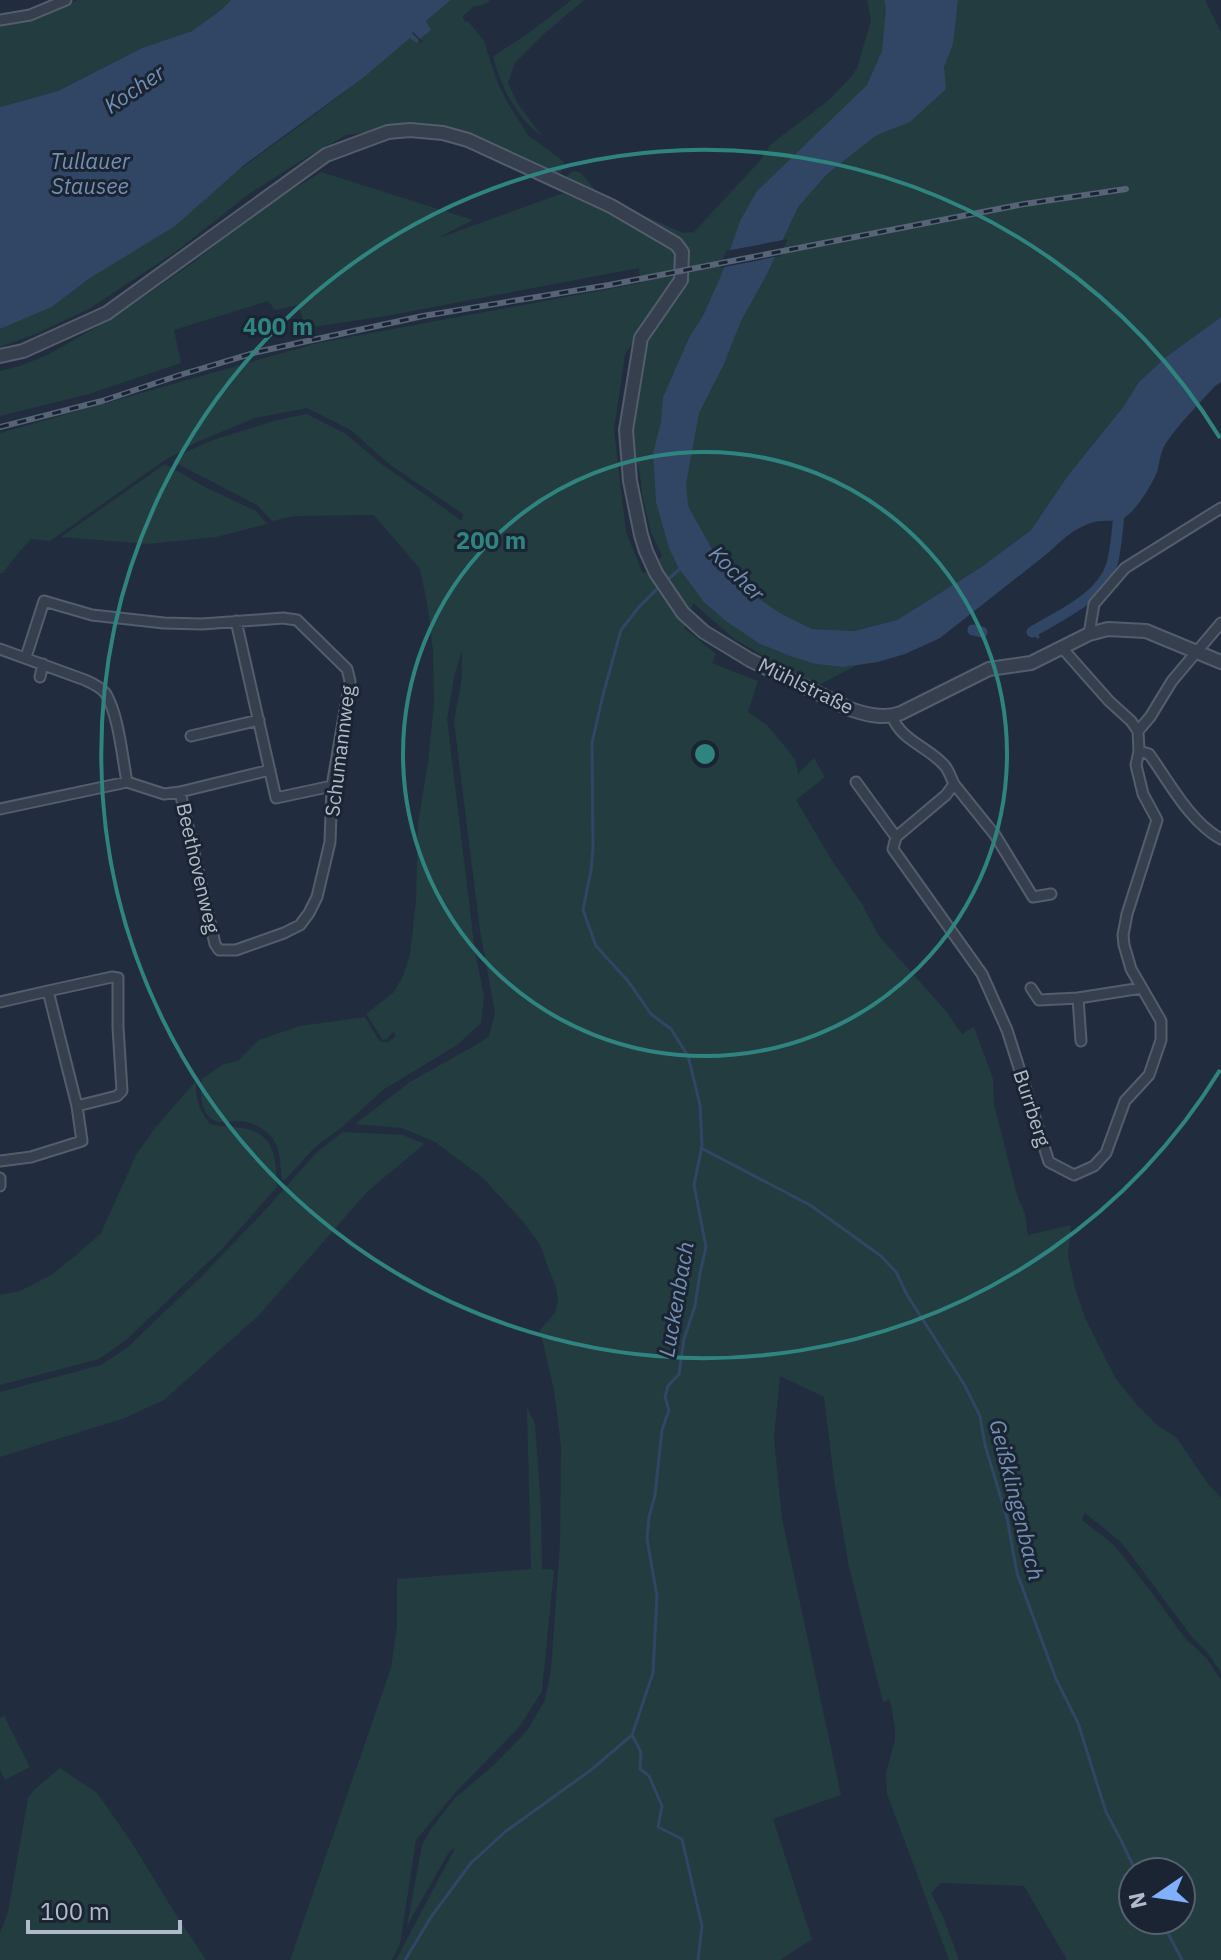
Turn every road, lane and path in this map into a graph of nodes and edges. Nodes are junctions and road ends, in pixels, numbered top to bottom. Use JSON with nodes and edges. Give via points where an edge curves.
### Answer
{"nodes":[{"id":1,"x":66,"y":0,"type":"edge"},
{"id":2,"x":0,"y":20,"type":"edge"},
{"id":3,"x":0,"y":356,"type":"edge"},
{"id":4,"x":1221,"y":508,"type":"edge"},
{"id":5,"x":236,"y":621,"type":"junction"},
{"id":6,"x":1221,"y":623,"type":"edge"},
{"id":7,"x":1089,"y":634,"type":"junction"},
{"id":8,"x":0,"y":649,"type":"edge"},
{"id":9,"x":1063,"y":649,"type":"junction"},
{"id":10,"x":1196,"y":651,"type":"junction"},
{"id":11,"x":26,"y":657,"type":"junction"},
{"id":12,"x":1221,"y":662,"type":"edge"},
{"id":13,"x":43,"y":664,"type":"junction"},
{"id":14,"x":40,"y":677,"type":"dead end"},
{"id":15,"x":892,"y":716,"type":"junction"},
{"id":16,"x":259,"y":720,"type":"junction"},
{"id":17,"x":1138,"y":731,"type":"junction"},
{"id":18,"x":191,"y":736,"type":"dead end"},
{"id":19,"x":1139,"y":751,"type":"junction"},
{"id":20,"x":270,"y":770,"type":"junction"},
{"id":21,"x":127,"y":782,"type":"junction"},
{"id":22,"x":856,"y":782,"type":"dead end"},
{"id":23,"x":954,"y":784,"type":"junction"},
{"id":24,"x":332,"y":786,"type":"junction"},
{"id":25,"x":180,"y":792,"type":"junction"},
{"id":26,"x":0,"y":809,"type":"edge"},
{"id":27,"x":896,"y":837,"type":"junction"},
{"id":28,"x":1221,"y":839,"type":"edge"},
{"id":29,"x":1051,"y":894,"type":"dead end"},
{"id":30,"x":215,"y":944,"type":"joint"},
{"id":31,"x":1031,"y":988,"type":"dead end"},
{"id":32,"x":1142,"y":988,"type":"junction"},
{"id":33,"x":48,"y":991,"type":"junction"},
{"id":34,"x":1078,"y":998,"type":"junction"},
{"id":35,"x":0,"y":1002,"type":"edge"},
{"id":36,"x":1081,"y":1041,"type":"dead end"},
{"id":37,"x":77,"y":1106,"type":"junction"},
{"id":38,"x":0,"y":1161,"type":"edge"},
{"id":39,"x":0,"y":1178,"type":"edge"},
{"id":40,"x":0,"y":1186,"type":"edge"}],
"edges":[{"from":1,"to":2,"type":"street"},
{"from":3,"to":15,"type":"street","name":"Mühlstraße","via":[[107,313],[326,155],[388,132],[443,133],[468,140],[636,219],[682,252],[681,280],[641,338],[626,430],[641,535],[656,573],[683,613],[750,660],[850,709]]},
{"from":4,"to":7,"type":"street","via":[[1125,568],[1094,604]]},
{"from":5,"to":11,"type":"street","name":"Schumannweg","via":[[164,623],[92,615],[44,601]]},
{"from":5,"to":16,"type":"street"},
{"from":5,"to":24,"type":"street","name":"Schumannweg","via":[[297,620],[347,669],[350,681]]},
{"from":6,"to":10,"type":"street"},
{"from":7,"to":9,"type":"street"},
{"from":7,"to":10,"type":"street","via":[[1146,631]]},
{"from":8,"to":11,"type":"street"},
{"from":9,"to":15,"type":"street","via":[[1031,663],[989,669]]},
{"from":9,"to":17,"type":"street"},
{"from":10,"to":12,"type":"street"},
{"from":10,"to":17,"type":"street"},
{"from":11,"to":13,"type":"street"},
{"from":13,"to":14,"type":"street"},
{"from":13,"to":21,"type":"street","via":[[105,692]]},
{"from":15,"to":23,"type":"street","via":[[901,733],[947,768]]},
{"from":16,"to":18,"type":"street"},
{"from":16,"to":20,"type":"street"},
{"from":17,"to":19,"type":"street"},
{"from":19,"to":28,"type":"street","via":[[1149,754],[1203,827]]},
{"from":19,"to":32,"type":"street","name":"Burrberg","via":[[1136,765],[1143,794],[1157,820],[1127,914],[1124,945]]},
{"from":20,"to":24,"type":"street","via":[[276,798]]},
{"from":20,"to":25,"type":"street","name":"Beethovenweg"},
{"from":21,"to":25,"type":"street","name":"Beethovenweg","via":[[164,794]]},
{"from":21,"to":26,"type":"street","name":"Beethovenweg"},
{"from":22,"to":27,"type":"street","name":"Burrberg"},
{"from":23,"to":27,"type":"street"},
{"from":23,"to":29,"type":"street","via":[[995,835],[1033,897]]},
{"from":24,"to":30,"type":"street","name":"Schumannweg","via":[[330,842],[309,913],[300,925],[236,950],[219,950]]},
{"from":25,"to":30,"type":"street","name":"Beethovenweg"},
{"from":27,"to":32,"type":"street","name":"Burrberg","via":[[893,849],[982,974],[1007,1030],[1049,1162],[1074,1175],[1106,1153],[1125,1101],[1149,1075],[1161,1040],[1161,1021]]},
{"from":31,"to":34,"type":"street","via":[[1039,1000]]},
{"from":32,"to":34,"type":"street"},
{"from":33,"to":35,"type":"street"},
{"from":33,"to":37,"type":"street"},
{"from":33,"to":37,"type":"street","via":[[118,978],[122,1091]]},
{"from":34,"to":36,"type":"street"},
{"from":37,"to":38,"type":"street","via":[[82,1141]]},
{"from":39,"to":40,"type":"street"}]}
